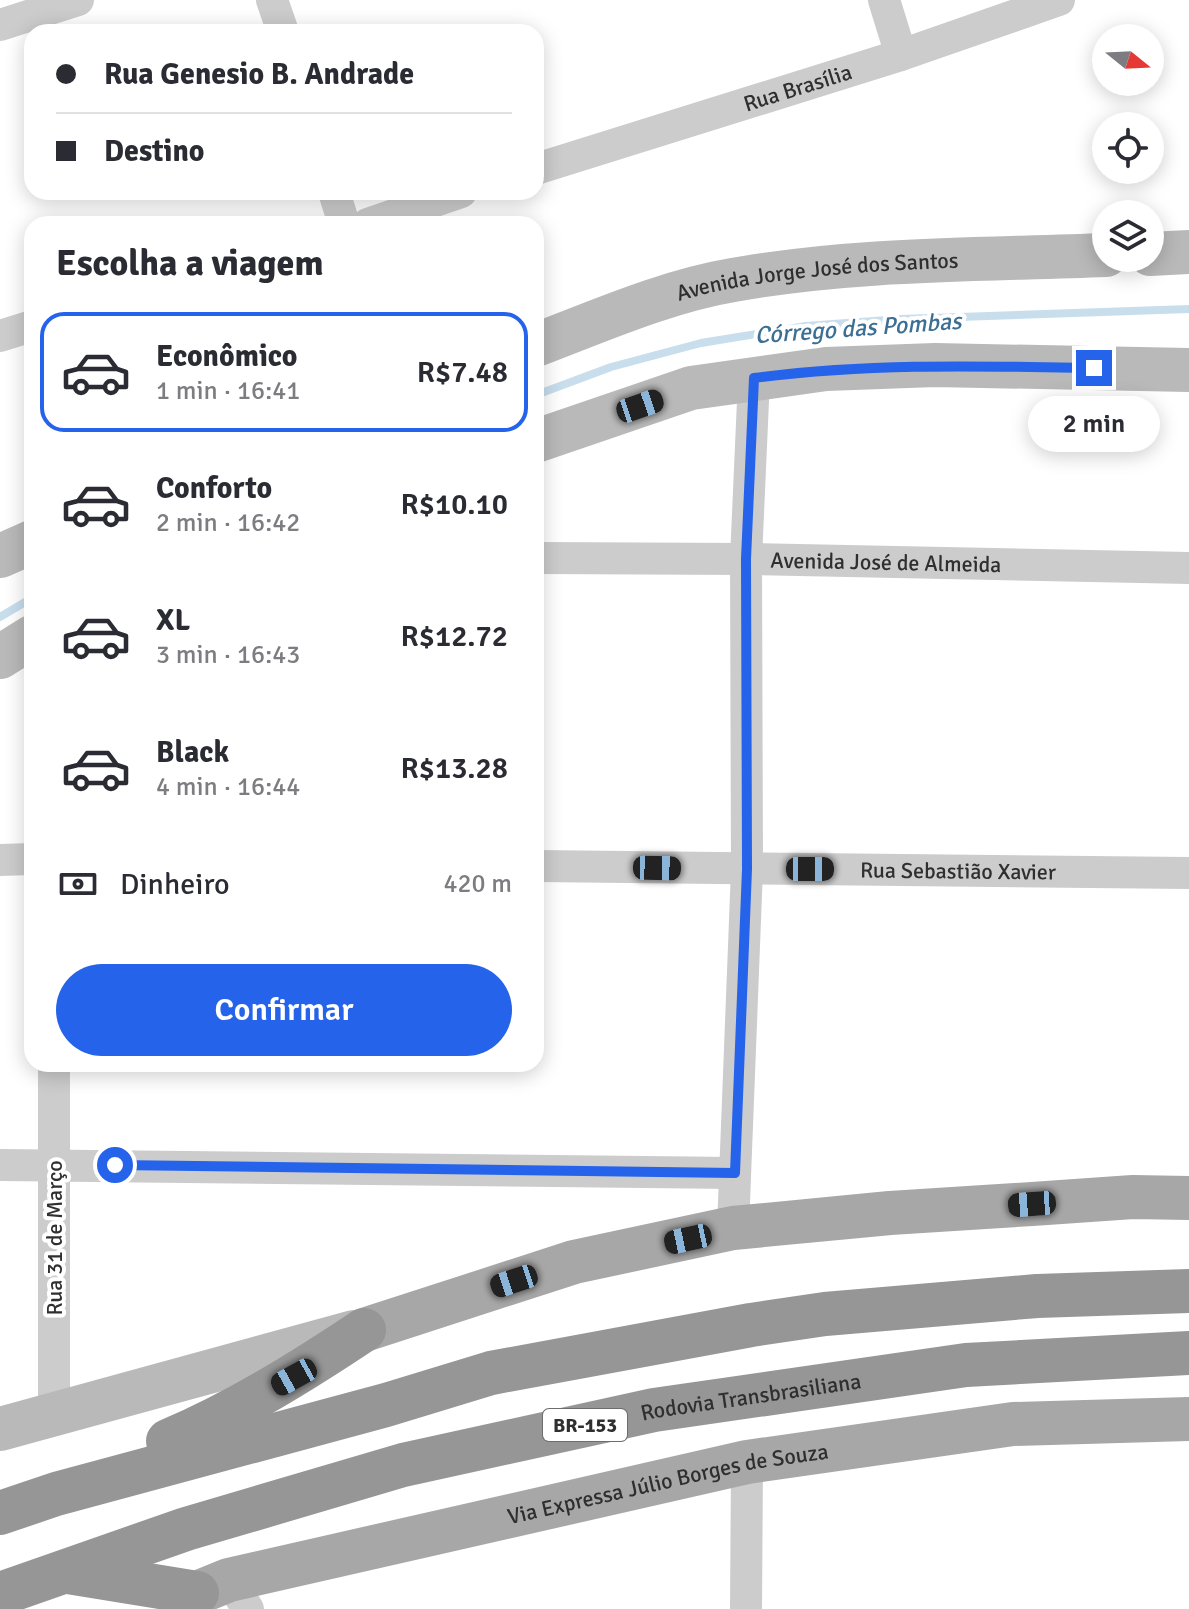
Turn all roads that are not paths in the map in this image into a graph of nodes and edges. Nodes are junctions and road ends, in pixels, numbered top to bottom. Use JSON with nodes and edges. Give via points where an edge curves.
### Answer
{"nodes":[{"id":1,"x":78,"y":0,"type":"edge"},
{"id":2,"x":272,"y":0,"type":"edge"},
{"id":3,"x":884,"y":0,"type":"edge"},
{"id":4,"x":1059,"y":0,"type":"edge"},
{"id":5,"x":280,"y":24,"type":"edge"},
{"id":6,"x":0,"y":25,"type":"edge"},
{"id":7,"x":901,"y":55,"type":"junction"},
{"id":8,"x":544,"y":167,"type":"edge"},
{"id":9,"x":438,"y":200,"type":"edge"},
{"id":10,"x":391,"y":216,"type":"edge"},
{"id":11,"x":1189,"y":252,"type":"edge"},
{"id":12,"x":1164,"y":253,"type":"edge"},
{"id":13,"x":1092,"y":256,"type":"edge"},
{"id":14,"x":24,"y":328,"type":"edge"},
{"id":15,"x":0,"y":336,"type":"edge"},
{"id":16,"x":544,"y":342,"type":"edge"},
{"id":17,"x":1189,"y":370,"type":"edge"},
{"id":18,"x":754,"y":378,"type":"junction"},
{"id":19,"x":544,"y":438,"type":"edge"},
{"id":20,"x":24,"y":546,"type":"edge"},
{"id":21,"x":0,"y":556,"type":"edge"},
{"id":22,"x":544,"y":558,"type":"edge"},
{"id":23,"x":746,"y":559,"type":"junction"},
{"id":24,"x":1189,"y":568,"type":"edge"},
{"id":25,"x":24,"y":642,"type":"edge"},
{"id":26,"x":0,"y":657,"type":"edge"},
{"id":27,"x":24,"y":859,"type":"edge"},
{"id":28,"x":0,"y":860,"type":"edge"},
{"id":29,"x":544,"y":866,"type":"edge"},
{"id":30,"x":747,"y":869,"type":"junction"},
{"id":31,"x":1189,"y":873,"type":"edge"},
{"id":32,"x":54,"y":1072,"type":"edge"},
{"id":33,"x":0,"y":1165,"type":"edge"},
{"id":34,"x":53,"y":1165,"type":"junction"},
{"id":35,"x":735,"y":1173,"type":"junction"},
{"id":36,"x":1189,"y":1198,"type":"edge"},
{"id":37,"x":733,"y":1228,"type":"junction"},
{"id":38,"x":1189,"y":1291,"type":"edge"},
{"id":39,"x":364,"y":1330,"type":"junction"},
{"id":40,"x":1189,"y":1353,"type":"edge"},
{"id":41,"x":54,"y":1412,"type":"junction"},
{"id":42,"x":1189,"y":1419,"type":"edge"},
{"id":43,"x":0,"y":1429,"type":"edge"},
{"id":44,"x":747,"y":1462,"type":"junction"},
{"id":45,"x":56,"y":1494,"type":"junction"},
{"id":46,"x":0,"y":1513,"type":"edge"},
{"id":47,"x":62,"y":1571,"type":"junction"},
{"id":48,"x":0,"y":1594,"type":"edge"},
{"id":49,"x":208,"y":1600,"type":"edge"},
{"id":50,"x":746,"y":1609,"type":"edge"}],
"edges":[{"from":1,"to":6,"type":"street"},
{"from":2,"to":5,"type":"street"},
{"from":3,"to":7,"type":"street"},
{"from":4,"to":7,"type":"street","name":"Rua Brasília"},
{"from":7,"to":8,"type":"street","name":"Rua Brasília"},
{"from":9,"to":10,"type":"street"},
{"from":11,"to":12,"type":"street"},
{"from":13,"to":16,"type":"street","name":"Avenida Jorge José dos Santos","via":[[826,266],[730,280],[635,307]]},
{"from":14,"to":15,"type":"street"},
{"from":17,"to":18,"type":"street","via":[[935,365]]},
{"from":18,"to":19,"type":"street","via":[[691,388]]},
{"from":18,"to":23,"type":"street"},
{"from":20,"to":21,"type":"street"},
{"from":22,"to":23,"type":"street","name":"Avenida José de Almeida"},
{"from":23,"to":24,"type":"street","name":"Avenida José de Almeida"},
{"from":23,"to":30,"type":"street"},
{"from":25,"to":26,"type":"street"},
{"from":27,"to":28,"type":"street"},
{"from":29,"to":30,"type":"street","name":"Rua Sebastião Xavier"},
{"from":30,"to":31,"type":"street","name":"Rua Sebastião Xavier"},
{"from":30,"to":35,"type":"street"},
{"from":32,"to":34,"type":"street","name":"Rua 31 de Março"},
{"from":33,"to":34,"type":"street"},
{"from":34,"to":35,"type":"street"},
{"from":34,"to":41,"type":"street","name":"Rua 31 de Março"},
{"from":35,"to":37,"type":"street"},
{"from":36,"to":37,"type":"main road","via":[[1133,1197]]},
{"from":37,"to":39,"type":"main road","via":[[574,1262]]},
{"from":38,"to":45,"type":"highway","via":[[914,1305],[751,1325],[491,1373]]},
{"from":39,"to":41,"type":"street"},
{"from":39,"to":45,"type":"highway","via":[[211,1423]]},
{"from":40,"to":47,"type":"highway","name":"Rodovia Transbrasiliana","number":"BR-153","via":[[966,1365],[654,1410],[403,1465]]},
{"from":41,"to":43,"type":"street"},
{"from":42,"to":44,"type":"main road","name":"Via Expressa Júlio Borges de Souza","via":[[1013,1424]]},
{"from":44,"to":49,"type":"main road","name":"Via Expressa Júlio Borges de Souza"},
{"from":44,"to":50,"type":"street"},
{"from":45,"to":46,"type":"highway"},
{"from":47,"to":48,"type":"highway","name":"Rodovia Transbrasiliana","number":"BR-153"},
{"from":47,"to":49,"type":"highway"}]}
